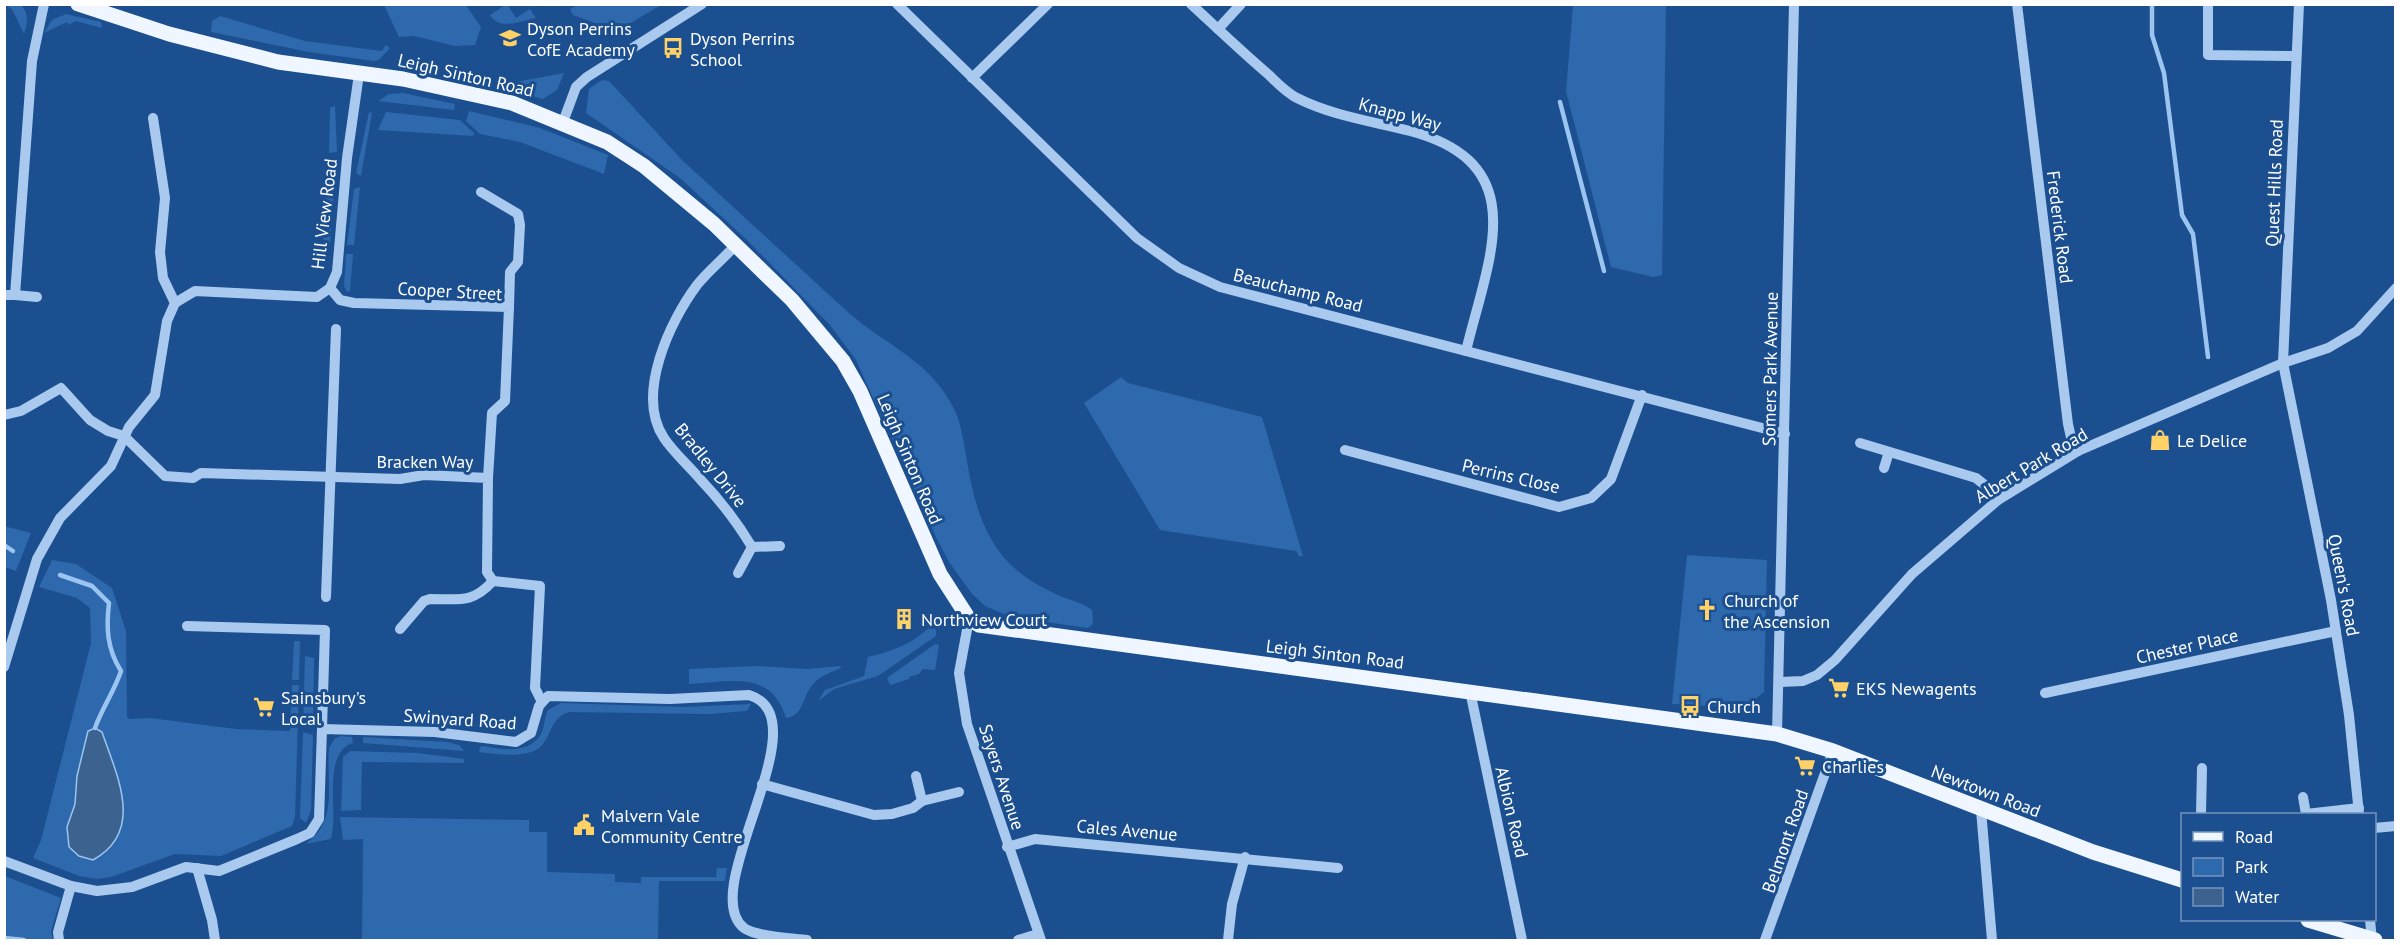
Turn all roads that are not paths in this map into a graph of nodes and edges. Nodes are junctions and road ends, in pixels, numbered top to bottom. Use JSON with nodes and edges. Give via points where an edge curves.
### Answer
{"nodes":[{"id":1,"x":44,"y":4,"type":"edge"},
{"id":2,"x":78,"y":4,"type":"edge"},
{"id":3,"x":702,"y":4,"type":"edge"},
{"id":4,"x":897,"y":4,"type":"edge"},
{"id":5,"x":1048,"y":4,"type":"edge"},
{"id":6,"x":1191,"y":4,"type":"edge"},
{"id":7,"x":1241,"y":4,"type":"edge"},
{"id":8,"x":1794,"y":4,"type":"edge"},
{"id":9,"x":2017,"y":4,"type":"edge"},
{"id":10,"x":2208,"y":4,"type":"edge"},
{"id":11,"x":2299,"y":4,"type":"edge"},
{"id":12,"x":1218,"y":29,"type":"junction"},
{"id":13,"x":2296,"y":56,"type":"junction"},
{"id":14,"x":359,"y":74,"type":"junction"},
{"id":15,"x":972,"y":78,"type":"junction"},
{"id":16,"x":153,"y":118,"type":"dead end"},
{"id":17,"x":563,"y":122,"type":"junction"},
{"id":18,"x":481,"y":192,"type":"dead end"},
{"id":19,"x":735,"y":246,"type":"junction"},
{"id":20,"x":330,"y":288,"type":"junction"},
{"id":21,"x":2396,"y":288,"type":"edge"},
{"id":22,"x":10,"y":295,"type":"edge"},
{"id":23,"x":37,"y":297,"type":"dead end"},
{"id":24,"x":175,"y":303,"type":"junction"},
{"id":25,"x":509,"y":307,"type":"junction"},
{"id":26,"x":336,"y":329,"type":"dead end"},
{"id":27,"x":1466,"y":351,"type":"junction"},
{"id":28,"x":2283,"y":363,"type":"junction"},
{"id":29,"x":1642,"y":395,"type":"junction"},
{"id":30,"x":4,"y":416,"type":"edge"},
{"id":31,"x":1785,"y":434,"type":"junction"},
{"id":32,"x":124,"y":436,"type":"junction"},
{"id":33,"x":1860,"y":443,"type":"dead end"},
{"id":34,"x":1345,"y":450,"type":"dead end"},
{"id":35,"x":1889,"y":452,"type":"junction"},
{"id":36,"x":2078,"y":452,"type":"junction"},
{"id":37,"x":1884,"y":468,"type":"dead end"},
{"id":38,"x":330,"y":477,"type":"junction"},
{"id":39,"x":489,"y":478,"type":"junction"},
{"id":40,"x":1998,"y":500,"type":"junction"},
{"id":41,"x":780,"y":546,"type":"dead end"},
{"id":42,"x":752,"y":548,"type":"junction"},
{"id":43,"x":738,"y":573,"type":"dead end"},
{"id":44,"x":493,"y":581,"type":"junction"},
{"id":45,"x":326,"y":597,"type":"dead end"},
{"id":46,"x":969,"y":619,"type":"junction"},
{"id":47,"x":187,"y":626,"type":"dead end"},
{"id":48,"x":400,"y":629,"type":"dead end"},
{"id":49,"x":2336,"y":631,"type":"junction"},
{"id":50,"x":4,"y":667,"type":"edge"},
{"id":51,"x":1780,"y":682,"type":"junction"},
{"id":52,"x":1470,"y":691,"type":"junction"},
{"id":53,"x":2046,"y":693,"type":"dead end"},
{"id":54,"x":541,"y":700,"type":"junction"},
{"id":55,"x":322,"y":729,"type":"junction"},
{"id":56,"x":1778,"y":734,"type":"junction"},
{"id":57,"x":1833,"y":751,"type":"junction"},
{"id":58,"x":2202,"y":768,"type":"dead end"},
{"id":59,"x":916,"y":776,"type":"dead end"},
{"id":60,"x":762,"y":784,"type":"junction"},
{"id":61,"x":958,"y":792,"type":"dead end"},
{"id":62,"x":2303,"y":797,"type":"dead end"},
{"id":63,"x":922,"y":801,"type":"junction"},
{"id":64,"x":1981,"y":810,"type":"junction"},
{"id":65,"x":2359,"y":811,"type":"edge"},
{"id":66,"x":2201,"y":813,"type":"edge"},
{"id":67,"x":2306,"y":813,"type":"edge"},
{"id":68,"x":2324,"y":813,"type":"edge"},
{"id":69,"x":2396,"y":826,"type":"edge"},
{"id":70,"x":2376,"y":828,"type":"edge"},
{"id":71,"x":1007,"y":847,"type":"junction"},
{"id":72,"x":1245,"y":858,"type":"junction"},
{"id":73,"x":4,"y":861,"type":"edge"},
{"id":74,"x":197,"y":868,"type":"junction"},
{"id":75,"x":1338,"y":868,"type":"dead end"},
{"id":76,"x":2181,"y":880,"type":"edge"},
{"id":77,"x":71,"y":886,"type":"junction"},
{"id":78,"x":2311,"y":921,"type":"edge"},
{"id":79,"x":2370,"y":921,"type":"edge"},
{"id":80,"x":1039,"y":937,"type":"edge"},
{"id":81,"x":59,"y":940,"type":"edge"},
{"id":82,"x":215,"y":940,"type":"edge"},
{"id":83,"x":807,"y":940,"type":"edge"},
{"id":84,"x":1018,"y":940,"type":"edge"},
{"id":85,"x":1228,"y":940,"type":"edge"},
{"id":86,"x":1522,"y":940,"type":"edge"},
{"id":87,"x":1766,"y":940,"type":"edge"},
{"id":88,"x":1992,"y":940,"type":"edge"},
{"id":89,"x":2373,"y":940,"type":"edge"}],
"edges":[{"from":1,"to":22,"type":"street","via":[[32,61]]},
{"from":2,"to":14,"type":"main road","name":"Leigh Sinton Road","via":[[233,51],[287,64]]},
{"from":3,"to":17,"type":"street","via":[[587,76],[576,87]]},
{"from":4,"to":15,"type":"street","name":"Beauchamp Road"},
{"from":5,"to":15,"type":"street"},
{"from":6,"to":12,"type":"street","name":"Knapp Way"},
{"from":7,"to":12,"type":"street"},
{"from":8,"to":31,"type":"street","name":"Somers Park Avenue"},
{"from":9,"to":36,"type":"street","name":"Frederick Road","via":[[2068,424]]},
{"from":10,"to":13,"type":"street","via":[[2208,55]]},
{"from":11,"to":13,"type":"street","name":"Quest Hills Road"},
{"from":12,"to":27,"type":"street","name":"Knapp Way","via":[[1294,96],[1328,112],[1449,144],[1475,165],[1491,194],[1495,226]]},
{"from":13,"to":28,"type":"street","name":"Quest Hills Road"},
{"from":14,"to":17,"type":"main road","name":"Leigh Sinton Road","via":[[489,97]]},
{"from":14,"to":20,"type":"street","name":"Hill View Road","via":[[337,272]]},
{"from":15,"to":27,"type":"street","name":"Beauchamp Road","via":[[1137,238],[1179,268],[1220,287]]},
{"from":16,"to":24,"type":"street","via":[[165,198],[160,252],[163,278]]},
{"from":17,"to":19,"type":"main road","name":"Leigh Sinton Road","via":[[607,142],[644,166],[674,188]]},
{"from":18,"to":25,"type":"street","via":[[518,214],[518,262],[510,272]]},
{"from":19,"to":42,"type":"street","name":"Bradley Drive","via":[[698,284],[681,309],[659,363],[653,405],[662,436],[720,500]]},
{"from":19,"to":46,"type":"main road","name":"Leigh Sinton Road","via":[[792,300],[843,361],[860,391],[925,544]]},
{"from":20,"to":24,"type":"street","name":"Hill View Road","via":[[316,297],[299,298],[195,291]]},
{"from":20,"to":25,"type":"street","name":"Cooper Street","via":[[340,300],[354,303]]},
{"from":21,"to":28,"type":"street","name":"Albert Park Road","via":[[2357,331],[2328,348]]},
{"from":22,"to":23,"type":"street"},
{"from":24,"to":32,"type":"street","via":[[167,321],[155,395]]},
{"from":25,"to":39,"type":"street","name":"Cooper Street","via":[[505,401],[492,413]]},
{"from":26,"to":38,"type":"street"},
{"from":27,"to":29,"type":"street","name":"Beauchamp Road"},
{"from":28,"to":36,"type":"street","name":"Albert Park Road"},
{"from":28,"to":49,"type":"street","name":"Queen's Road"},
{"from":29,"to":31,"type":"street","name":"Beauchamp Road"},
{"from":29,"to":34,"type":"street","name":"Perrins Close","via":[[1611,479],[1591,498],[1559,507]]},
{"from":30,"to":32,"type":"street","via":[[21,411],[61,388],[90,420]]},
{"from":31,"to":51,"type":"street","name":"Somers Park Avenue"},
{"from":32,"to":38,"type":"street","name":"Bracken Way","via":[[165,477],[193,478],[201,473]]},
{"from":32,"to":50,"type":"street","via":[[111,466],[60,518],[45,543]]},
{"from":33,"to":35,"type":"street"},
{"from":35,"to":37,"type":"street"},
{"from":35,"to":40,"type":"street","via":[[1976,478]]},
{"from":36,"to":40,"type":"street","name":"Albert Park Road"},
{"from":38,"to":39,"type":"street","name":"Bracken Way"},
{"from":38,"to":45,"type":"street"},
{"from":39,"to":44,"type":"street","name":"Bracken Way","via":[[487,572]]},
{"from":40,"to":51,"type":"street","name":"Albert Park Road","via":[[1912,574],[1835,660],[1803,681]]},
{"from":41,"to":42,"type":"street"},
{"from":42,"to":43,"type":"street"},
{"from":44,"to":48,"type":"street","via":[[469,599],[424,601]]},
{"from":44,"to":54,"type":"street","via":[[540,585],[536,687]]},
{"from":46,"to":52,"type":"main road","name":"Leigh Sinton Road","via":[[993,629]]},
{"from":46,"to":71,"type":"street","name":"Sayers Avenue","via":[[959,673],[961,699]]},
{"from":47,"to":55,"type":"street","via":[[325,630]]},
{"from":49,"to":53,"type":"street","name":"Chester Place"},
{"from":49,"to":65,"type":"street","name":"Queen's Road"},
{"from":51,"to":56,"type":"street","name":"Somers Park Avenue"},
{"from":52,"to":56,"type":"main road","name":"Leigh Sinton Road"},
{"from":52,"to":86,"type":"street","name":"Albion Road"},
{"from":54,"to":55,"type":"street","name":"Swinyard Road","via":[[531,733],[516,742],[435,732]]},
{"from":54,"to":60,"type":"street","name":"Swinyard Road","via":[[565,695],[758,698],[768,707],[774,722]]},
{"from":55,"to":74,"type":"street","via":[[319,819],[310,833],[219,871]]},
{"from":56,"to":57,"type":"main road","name":"Newtown Road"},
{"from":57,"to":64,"type":"main road","name":"Newtown Road"},
{"from":57,"to":87,"type":"street","name":"Belmont Road"},
{"from":58,"to":66,"type":"street"},
{"from":59,"to":63,"type":"street"},
{"from":60,"to":63,"type":"street","via":[[874,815],[913,808]]},
{"from":60,"to":83,"type":"street","name":"Swinyard Road","via":[[739,864],[732,908],[751,931]]},
{"from":61,"to":63,"type":"street"},
{"from":62,"to":67,"type":"street"},
{"from":64,"to":76,"type":"main road","name":"Newtown Road"},
{"from":64,"to":88,"type":"street"},
{"from":65,"to":68,"type":"street"},
{"from":69,"to":70,"type":"street"},
{"from":71,"to":72,"type":"street","name":"Cales Avenue","via":[[1035,839]]},
{"from":71,"to":80,"type":"street","name":"Sayers Avenue"},
{"from":72,"to":75,"type":"street","name":"Cales Avenue"},
{"from":72,"to":85,"type":"street","via":[[1232,904]]},
{"from":73,"to":77,"type":"street"},
{"from":74,"to":77,"type":"street","via":[[174,869],[132,887],[98,891]]},
{"from":74,"to":82,"type":"street"},
{"from":77,"to":81,"type":"street"},
{"from":78,"to":89,"type":"main road"},
{"from":79,"to":89,"type":"street"},
{"from":80,"to":84,"type":"street"}]}
